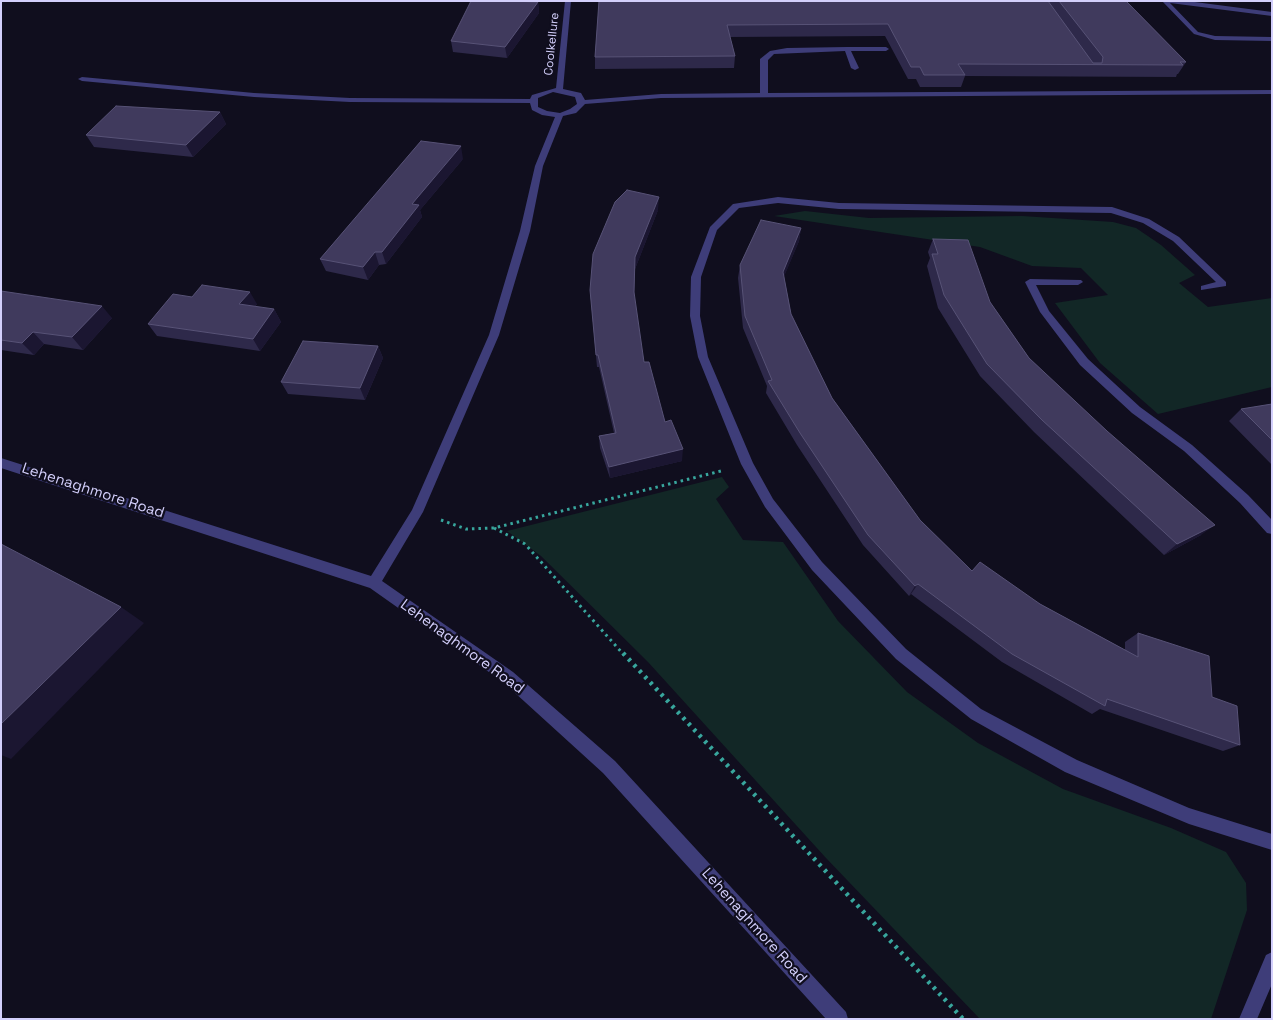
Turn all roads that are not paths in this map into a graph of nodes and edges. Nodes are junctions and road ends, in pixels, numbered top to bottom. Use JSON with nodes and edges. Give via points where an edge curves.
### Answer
{"nodes":[{"id":1,"x":568,"y":1,"type":"edge"},
{"id":2,"x":1165,"y":1,"type":"edge"},
{"id":3,"x":1170,"y":1,"type":"edge"},
{"id":4,"x":1272,"y":14,"type":"edge"},
{"id":5,"x":1272,"y":39,"type":"edge"},
{"id":6,"x":847,"y":49,"type":"junction"},
{"id":7,"x":886,"y":49,"type":"dead end"},
{"id":8,"x":855,"y":68,"type":"dead end"},
{"id":9,"x":82,"y":79,"type":"dead end"},
{"id":10,"x":559,"y":90,"type":"junction"},
{"id":11,"x":1272,"y":92,"type":"edge"},
{"id":12,"x":764,"y":96,"type":"junction"},
{"id":13,"x":533,"y":101,"type":"junction"},
{"id":14,"x":582,"y":102,"type":"junction"},
{"id":15,"x":560,"y":114,"type":"junction"},
{"id":16,"x":1078,"y":282,"type":"dead end"},
{"id":17,"x":1204,"y":288,"type":"dead end"},
{"id":18,"x":1,"y":462,"type":"edge"},
{"id":19,"x":1272,"y":530,"type":"edge"},
{"id":20,"x":374,"y":583,"type":"junction"},
{"id":21,"x":1272,"y":842,"type":"edge"},
{"id":22,"x":1272,"y":961,"type":"edge"},
{"id":23,"x":839,"y":1019,"type":"edge"},
{"id":24,"x":1248,"y":1019,"type":"edge"}],
"edges":[{"from":1,"to":10,"type":"street","name":"Coolkellure"},
{"from":2,"to":5,"type":"street","via":[[1196,33],[1215,38]]},
{"from":3,"to":4,"type":"street"},
{"from":6,"to":7,"type":"street"},
{"from":6,"to":8,"type":"street"},
{"from":6,"to":12,"type":"street","via":[[772,52],[764,59]]},
{"from":9,"to":13,"type":"street","via":[[254,95],[350,100]]},
{"from":10,"to":13,"type":"street","via":[[545,92]]},
{"from":10,"to":14,"type":"street","via":[[578,95]]},
{"from":11,"to":12,"type":"street"},
{"from":12,"to":14,"type":"street","via":[[661,96]]},
{"from":13,"to":15,"type":"street","via":[[539,111]]},
{"from":14,"to":15,"type":"street","via":[[578,108]]},
{"from":15,"to":20,"type":"street","via":[[539,166],[525,231],[494,334],[417,512]]},
{"from":16,"to":19,"type":"street","via":[[1030,282],[1046,312],[1084,362],[1136,410],[1188,448],[1244,499]]},
{"from":17,"to":21,"type":"street","via":[[1223,284],[1174,238],[1146,221],[1112,210],[839,206],[778,200],[736,206],[713,229],[696,277],[695,316],[703,357],[747,464],[769,503],[817,566],[901,654],[976,714],[1071,766],[1189,816]]},
{"from":18,"to":20,"type":"street","name":"Lehenaghmore Road"},
{"from":20,"to":23,"type":"street","name":"Lehenaghmore Road","via":[[508,677],[610,768]]},
{"from":22,"to":24,"type":"street"}]}
